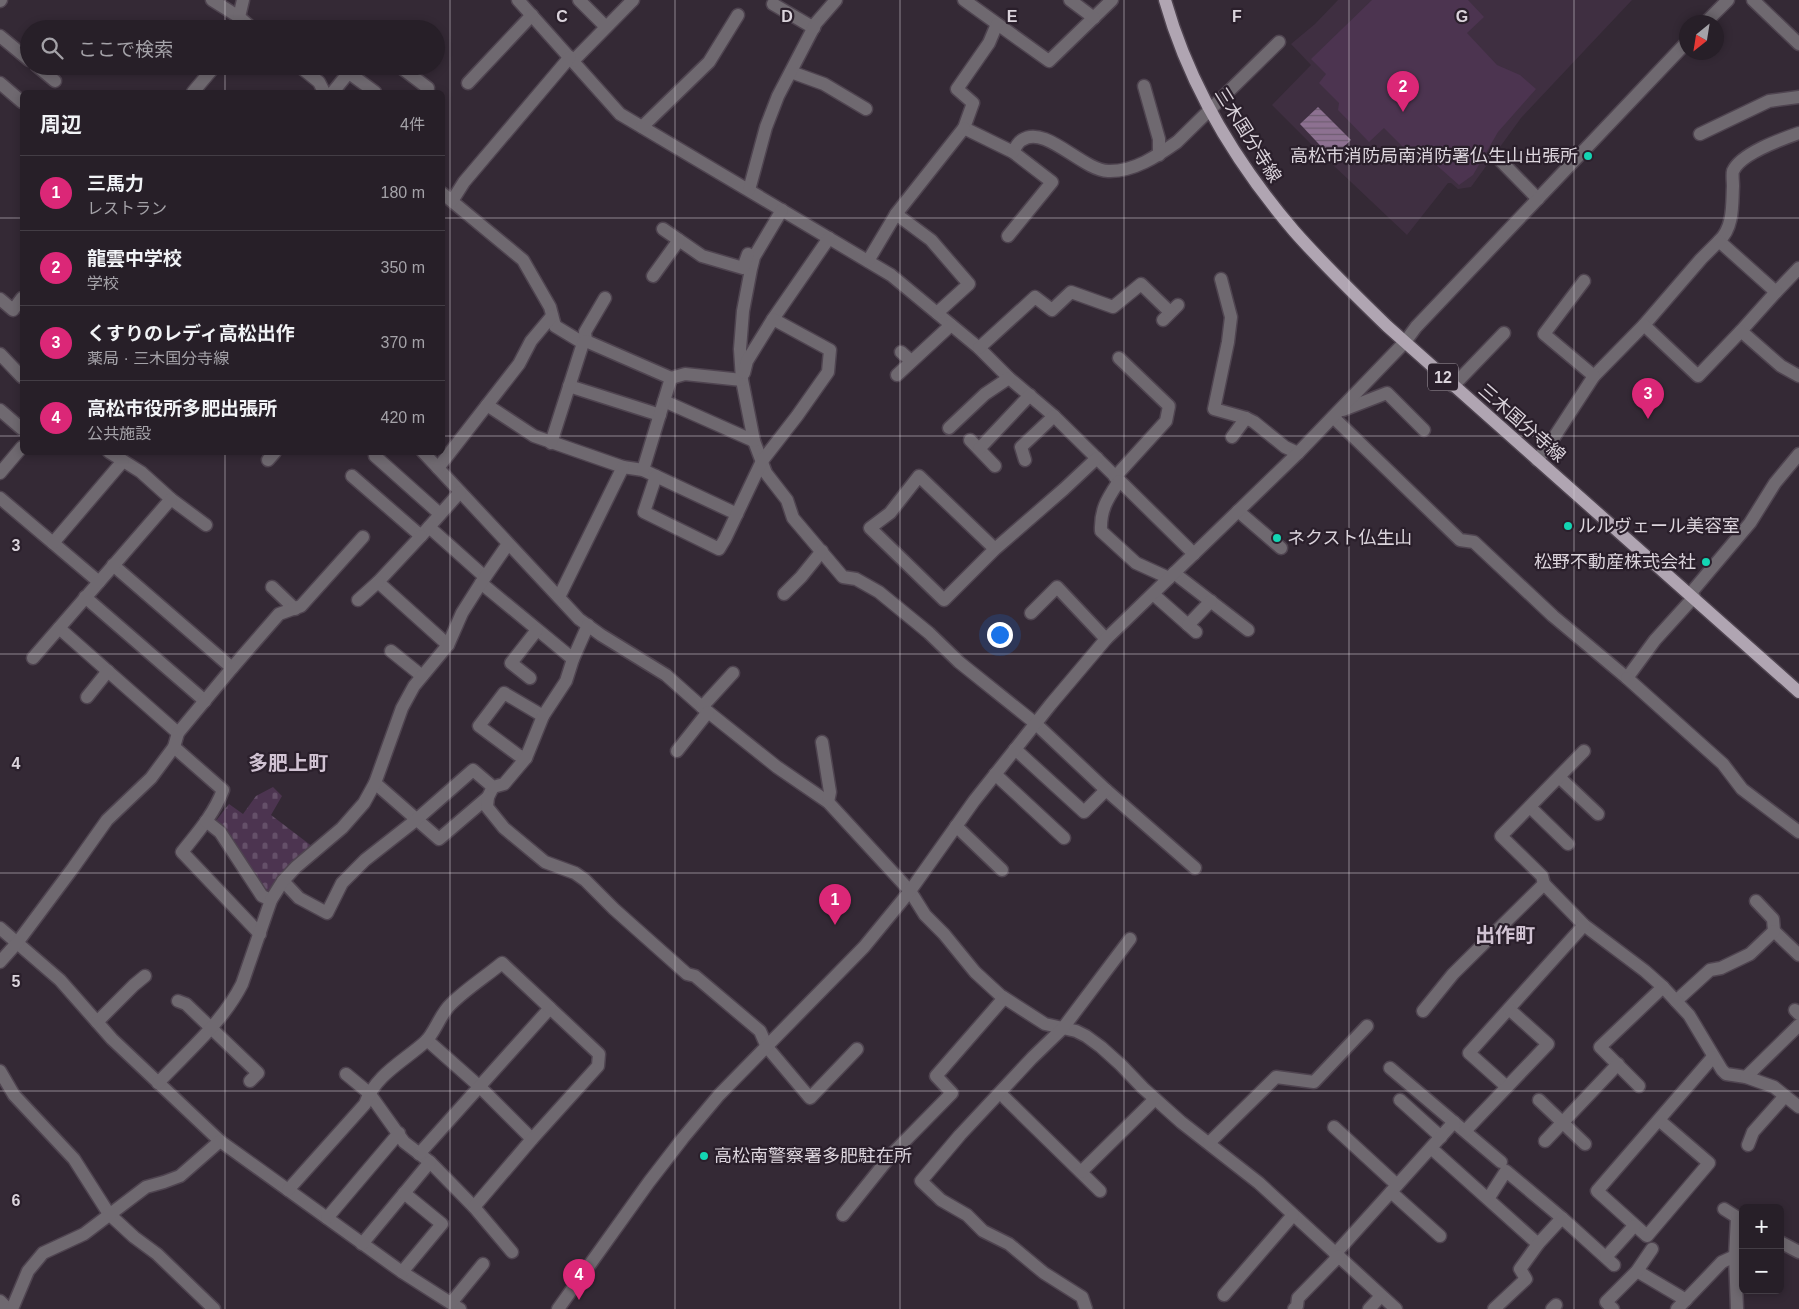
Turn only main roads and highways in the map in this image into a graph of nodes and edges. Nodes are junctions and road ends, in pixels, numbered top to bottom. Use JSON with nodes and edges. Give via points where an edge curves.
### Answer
{"nodes":[{"id":1,"x":1165,"y":0,"type":"edge"},
{"id":2,"x":1799,"y":692,"type":"edge"}],
"edges":[{"from":1,"to":2,"type":"main road","name":"三木国分寺線","number":"12","via":[[1172,26],[1199,88],[1226,138],[1260,189],[1295,232],[1341,281],[1453,386]]}]}
